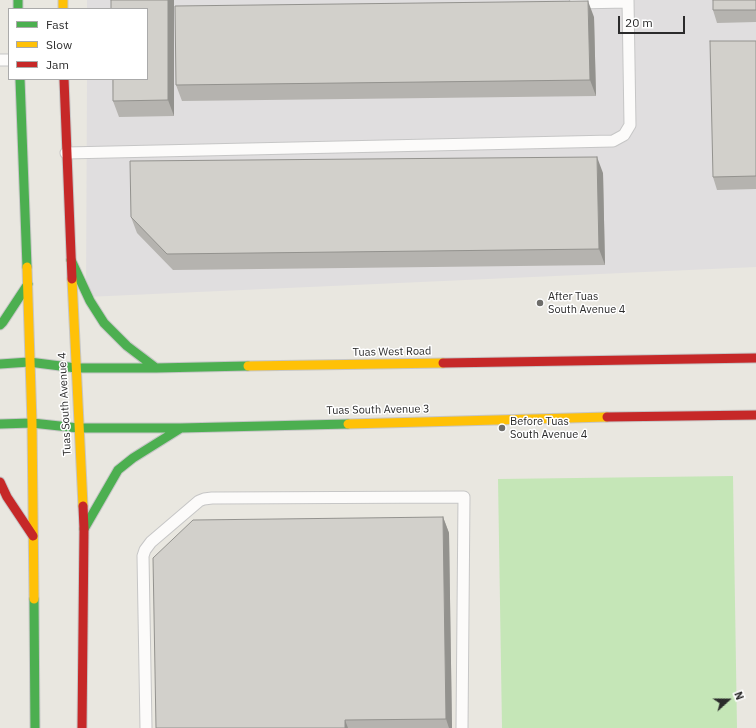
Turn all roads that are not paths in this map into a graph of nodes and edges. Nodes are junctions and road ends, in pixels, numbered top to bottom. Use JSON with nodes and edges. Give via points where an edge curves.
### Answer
{"nodes":[{"id":1,"x":628,"y":1,"type":"edge"},
{"id":2,"x":565,"y":4,"type":"edge"},
{"id":3,"x":20,"y":80,"type":"edge"},
{"id":4,"x":64,"y":80,"type":"edge"},
{"id":5,"x":66,"y":153,"type":"junction"},
{"id":6,"x":71,"y":260,"type":"junction"},
{"id":7,"x":28,"y":284,"type":"junction"},
{"id":8,"x":0,"y":325,"type":"edge"},
{"id":9,"x":756,"y":358,"type":"edge"},
{"id":10,"x":29,"y":362,"type":"junction"},
{"id":11,"x":0,"y":364,"type":"edge"},
{"id":12,"x":76,"y":368,"type":"junction"},
{"id":13,"x":156,"y":368,"type":"junction"},
{"id":14,"x":756,"y":415,"type":"edge"},
{"id":15,"x":32,"y":423,"type":"junction"},
{"id":16,"x":0,"y":424,"type":"edge"},
{"id":17,"x":78,"y":428,"type":"junction"},
{"id":18,"x":181,"y":428,"type":"junction"},
{"id":19,"x":0,"y":482,"type":"edge"},
{"id":20,"x":84,"y":529,"type":"junction"},
{"id":21,"x":33,"y":536,"type":"junction"},
{"id":22,"x":35,"y":728,"type":"edge"},
{"id":23,"x":82,"y":728,"type":"edge"},
{"id":24,"x":146,"y":728,"type":"edge"},
{"id":25,"x":462,"y":728,"type":"edge"}],
"edges":[{"from":1,"to":2,"type":"lane"},
{"from":1,"to":5,"type":"lane","via":[[630,125],[624,135],[613,141]]},
{"from":3,"to":7,"type":"main road"},
{"from":4,"to":5,"type":"main road","name":"Tuas South Avenue 4"},
{"from":5,"to":6,"type":"main road","name":"Tuas South Avenue 4"},
{"from":6,"to":12,"type":"main road","name":"Tuas South Avenue 4"},
{"from":6,"to":13,"type":"main road","via":[[90,301],[104,323],[127,346]]},
{"from":7,"to":8,"type":"main road"},
{"from":7,"to":10,"type":"main road"},
{"from":9,"to":13,"type":"main road","name":"Tuas West Road"},
{"from":10,"to":11,"type":"main road"},
{"from":10,"to":12,"type":"main road","name":"Tuas West Road"},
{"from":10,"to":15,"type":"main road"},
{"from":12,"to":13,"type":"main road","name":"Tuas West Road"},
{"from":12,"to":17,"type":"main road","name":"Tuas South Avenue 4"},
{"from":14,"to":18,"type":"main road","name":"Tuas South Avenue 3"},
{"from":15,"to":16,"type":"main road","name":"Tuas South Avenue 3"},
{"from":15,"to":17,"type":"main road","name":"Tuas South Avenue 3"},
{"from":15,"to":21,"type":"main road"},
{"from":17,"to":18,"type":"main road","name":"Tuas South Avenue 3"},
{"from":17,"to":20,"type":"main road","name":"Tuas South Avenue 4"},
{"from":18,"to":20,"type":"main road","via":[[118,470]]},
{"from":19,"to":21,"type":"main road"},
{"from":20,"to":23,"type":"main road","name":"Tuas South Avenue 4"},
{"from":21,"to":22,"type":"main road"},
{"from":24,"to":25,"type":"lane","via":[[143,556],[151,542],[199,501],[212,498],[464,497]]}]}
